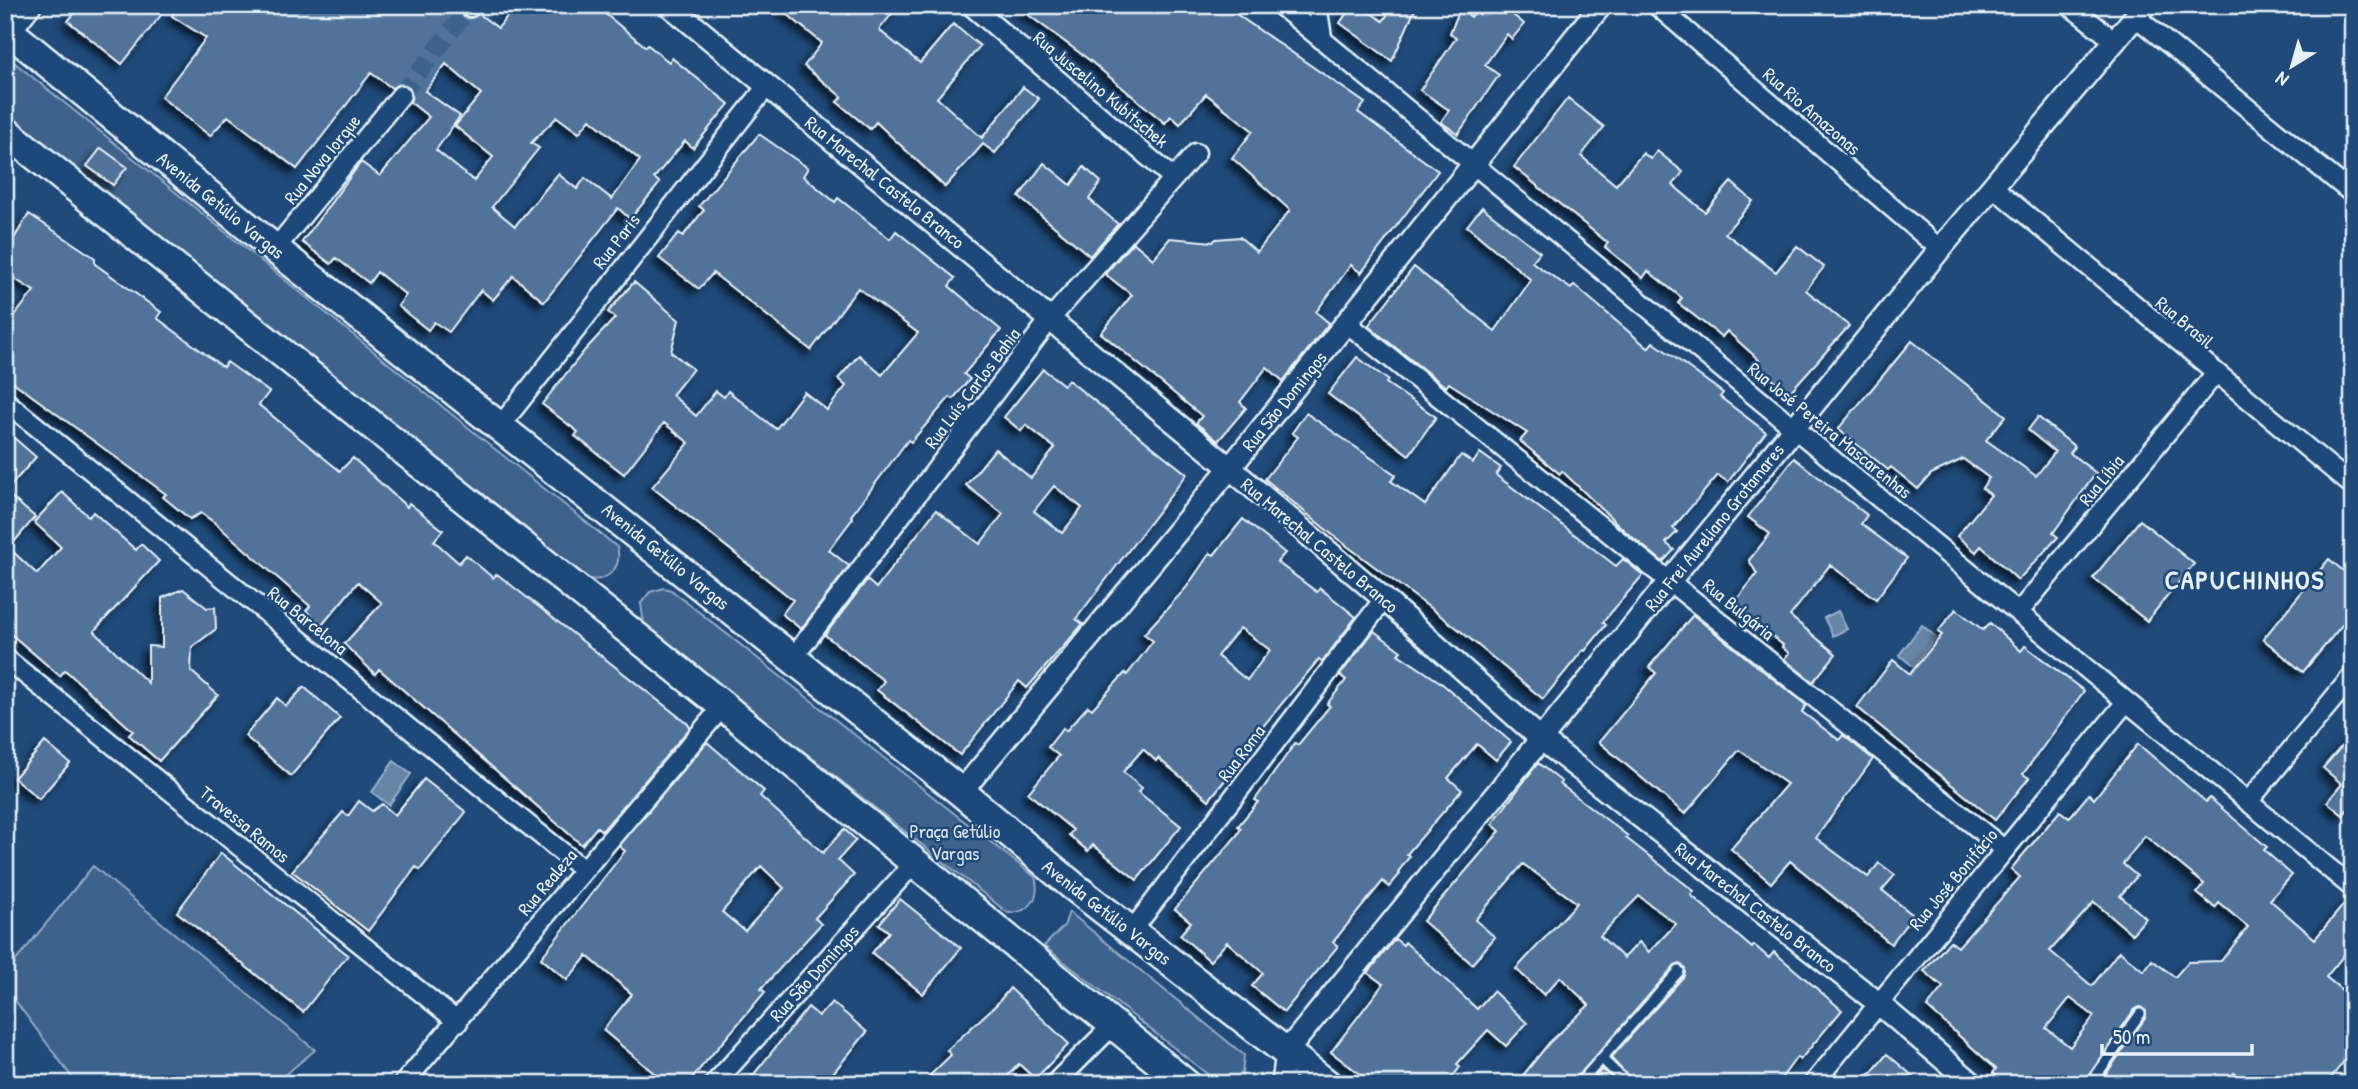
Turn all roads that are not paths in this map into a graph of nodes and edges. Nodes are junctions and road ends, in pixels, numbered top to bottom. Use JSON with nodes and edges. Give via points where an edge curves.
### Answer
{"nodes":[{"id":1,"x":32,"y":5,"type":"edge"},
{"id":2,"x":669,"y":5,"type":"edge"},
{"id":3,"x":970,"y":5,"type":"edge"},
{"id":4,"x":1280,"y":5,"type":"edge"},
{"id":5,"x":1317,"y":5,"type":"edge"},
{"id":6,"x":1601,"y":5,"type":"edge"},
{"id":7,"x":1656,"y":5,"type":"edge"},
{"id":8,"x":2069,"y":5,"type":"edge"},
{"id":9,"x":2140,"y":11,"type":"edge"},
{"id":10,"x":8,"y":30,"type":"edge"},
{"id":11,"x":1322,"y":37,"type":"junction"},
{"id":12,"x":2116,"y":41,"type":"junction"},
{"id":13,"x":767,"y":86,"type":"junction"},
{"id":14,"x":401,"y":95,"type":"tunnel mouth"},
{"id":15,"x":5,"y":131,"type":"edge"},
{"id":16,"x":1196,"y":153,"type":"dead end"},
{"id":17,"x":1474,"y":162,"type":"junction"},
{"id":18,"x":1173,"y":178,"type":"junction"},
{"id":19,"x":1993,"y":187,"type":"junction"},
{"id":20,"x":2353,"y":194,"type":"edge"},
{"id":21,"x":275,"y":249,"type":"junction"},
{"id":22,"x":1940,"y":249,"type":"junction"},
{"id":23,"x":1051,"y":318,"type":"junction"},
{"id":24,"x":1348,"y":324,"type":"junction"},
{"id":25,"x":2215,"y":374,"type":"junction"},
{"id":26,"x":5,"y":401,"type":"edge"},
{"id":27,"x":501,"y":425,"type":"junction"},
{"id":28,"x":1794,"y":429,"type":"junction"},
{"id":29,"x":1230,"y":468,"type":"junction"},
{"id":30,"x":2353,"y":486,"type":"edge"},
{"id":31,"x":1669,"y":580,"type":"junction"},
{"id":32,"x":1384,"y":599,"type":"junction"},
{"id":33,"x":2019,"y":612,"type":"junction"},
{"id":34,"x":5,"y":658,"type":"edge"},
{"id":35,"x":793,"y":658,"type":"junction"},
{"id":36,"x":2353,"y":675,"type":"edge"},
{"id":37,"x":2126,"y":702,"type":"junction"},
{"id":38,"x":723,"y":706,"type":"junction"},
{"id":39,"x":1541,"y":739,"type":"junction"},
{"id":40,"x":961,"y":792,"type":"junction"},
{"id":41,"x":2248,"y":802,"type":"junction"},
{"id":42,"x":2005,"y":850,"type":"junction"},
{"id":43,"x":915,"y":862,"type":"junction"},
{"id":44,"x":584,"y":870,"type":"junction"},
{"id":45,"x":2353,"y":888,"type":"edge"},
{"id":46,"x":1130,"y":932,"type":"junction"},
{"id":47,"x":1679,"y":971,"type":"dead end"},
{"id":48,"x":1878,"y":1003,"type":"junction"},
{"id":49,"x":2140,"y":1014,"type":"dead end"},
{"id":50,"x":458,"y":1022,"type":"junction"},
{"id":51,"x":1115,"y":1023,"type":"junction"},
{"id":52,"x":1287,"y":1051,"type":"junction"},
{"id":53,"x":1603,"y":1060,"type":"junction"},
{"id":54,"x":403,"y":1084,"type":"edge"},
{"id":55,"x":714,"y":1084,"type":"edge"},
{"id":56,"x":1054,"y":1084,"type":"edge"},
{"id":57,"x":1186,"y":1084,"type":"edge"},
{"id":58,"x":1283,"y":1084,"type":"edge"},
{"id":59,"x":1327,"y":1084,"type":"edge"},
{"id":60,"x":1579,"y":1084,"type":"edge"},
{"id":61,"x":1628,"y":1084,"type":"edge"},
{"id":62,"x":1813,"y":1084,"type":"edge"},
{"id":63,"x":1973,"y":1084,"type":"edge"},
{"id":64,"x":2090,"y":1084,"type":"edge"}],
"edges":[{"from":1,"to":10,"type":"street"},
{"from":2,"to":13,"type":"street","name":"Rua Marechal Castelo Branco"},
{"from":3,"to":18,"type":"street","name":"Rua Juscelino Kubitschek"},
{"from":4,"to":11,"type":"street","name":"Rua José Pereira Mascarenhas"},
{"from":5,"to":11,"type":"street"},
{"from":6,"to":17,"type":"street","name":"Rua São Domingos"},
{"from":7,"to":22,"type":"street","name":"Rua Rio Amazonas"},
{"from":8,"to":12,"type":"street"},
{"from":9,"to":12,"type":"street","name":"Rua Frei Aureliano Grotamares"},
{"from":9,"to":20,"type":"street"},
{"from":10,"to":21,"type":"main road","name":"Avenida Getúlio Vargas"},
{"from":11,"to":17,"type":"street","name":"Rua José Pereira Mascarenhas"},
{"from":12,"to":19,"type":"street","name":"Rua Frei Aureliano Grotamares"},
{"from":13,"to":23,"type":"street","name":"Rua Marechal Castelo Branco"},
{"from":13,"to":27,"type":"street","name":"Rua Paris"},
{"from":14,"to":21,"type":"street","name":"Rua Nova Iorque"},
{"from":15,"to":38,"type":"main road"},
{"from":16,"to":18,"type":"street","name":"Rua Luís Carlos Bahia"},
{"from":17,"to":24,"type":"street","name":"Rua São Domingos"},
{"from":17,"to":28,"type":"street","name":"Rua José Pereira Mascarenhas"},
{"from":18,"to":23,"type":"street","name":"Rua Luís Carlos Bahia"},
{"from":19,"to":22,"type":"street","name":"Rua Frei Aureliano Grotamares"},
{"from":19,"to":25,"type":"street","name":"Rua Brasil"},
{"from":21,"to":27,"type":"main road","name":"Avenida Getúlio Vargas"},
{"from":22,"to":28,"type":"street","name":"Rua Frei Aureliano Grotamares"},
{"from":23,"to":29,"type":"street","name":"Rua Marechal Castelo Branco"},
{"from":23,"to":35,"type":"street","name":"Rua Luís Carlos Bahia"},
{"from":24,"to":29,"type":"street","name":"Rua São Domingos"},
{"from":24,"to":31,"type":"street","name":"Rua Bulgária"},
{"from":25,"to":30,"type":"street","name":"Rua Brasil"},
{"from":25,"to":33,"type":"street","name":"Rua Líbia"},
{"from":26,"to":44,"type":"street","name":"Rua Barcelona"},
{"from":27,"to":35,"type":"main road","name":"Avenida Getúlio Vargas"},
{"from":28,"to":31,"type":"street","name":"Rua Frei Aureliano Grotamares"},
{"from":28,"to":33,"type":"street","name":"Rua José Pereira Mascarenhas"},
{"from":29,"to":32,"type":"street","name":"Rua Marechal Castelo Branco"},
{"from":29,"to":40,"type":"street","name":"Rua São Domingos"},
{"from":31,"to":39,"type":"street","name":"Rua Frei Aureliano Grotamares"},
{"from":31,"to":42,"type":"street","name":"Rua Bulgária"},
{"from":32,"to":39,"type":"street","name":"Rua Marechal Castelo Branco"},
{"from":32,"to":46,"type":"street","name":"Rua Roma"},
{"from":33,"to":37,"type":"street","name":"Rua José Pereira Mascarenhas"},
{"from":34,"to":50,"type":"street","name":"Travessa Ramos"},
{"from":35,"to":40,"type":"main road","name":"Avenida Getúlio Vargas"},
{"from":36,"to":41,"type":"street"},
{"from":37,"to":41,"type":"street","name":"Rua José Pereira Mascarenhas"},
{"from":37,"to":42,"type":"street","name":"Rua José Bonifácio"},
{"from":38,"to":43,"type":"main road"},
{"from":38,"to":44,"type":"street","name":"Rua Realeza"},
{"from":39,"to":48,"type":"street","name":"Rua Marechal Castelo Branco"},
{"from":39,"to":52,"type":"street","name":"Rua Frei Aureliano Grotamares"},
{"from":40,"to":46,"type":"main road","name":"Avenida Getúlio Vargas"},
{"from":41,"to":45,"type":"street","name":"Rua José Pereira Mascarenhas"},
{"from":42,"to":48,"type":"street","name":"Rua José Bonifácio"},
{"from":43,"to":51,"type":"main road"},
{"from":43,"to":55,"type":"street","name":"Rua São Domingos"},
{"from":44,"to":50,"type":"street","name":"Rua Realeza"},
{"from":46,"to":52,"type":"main road","name":"Avenida Getúlio Vargas"},
{"from":47,"to":53,"type":"lane"},
{"from":48,"to":62,"type":"street","name":"Rua José Bonifácio"},
{"from":48,"to":63,"type":"street","name":"Rua Marechal Castelo Branco"},
{"from":49,"to":64,"type":"lane"},
{"from":50,"to":54,"type":"street","name":"Rua Realeza"},
{"from":51,"to":56,"type":"street"},
{"from":51,"to":57,"type":"main road"},
{"from":52,"to":58,"type":"street"},
{"from":52,"to":59,"type":"main road","name":"Avenida Getúlio Vargas"},
{"from":53,"to":60,"type":"lane"},
{"from":53,"to":61,"type":"lane"}]}
